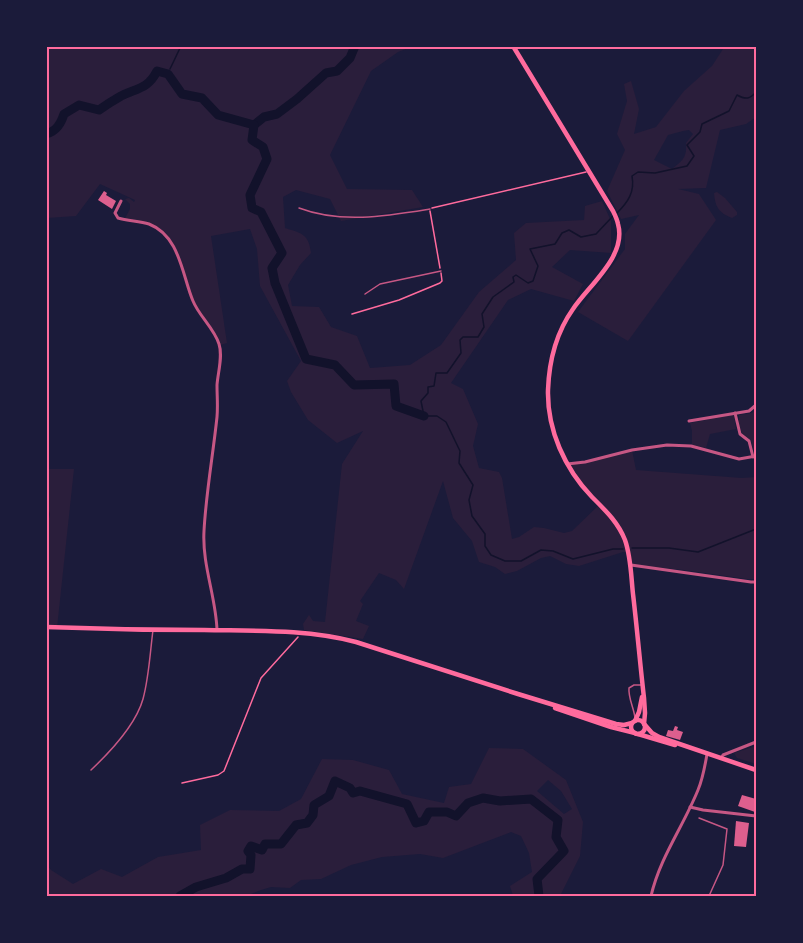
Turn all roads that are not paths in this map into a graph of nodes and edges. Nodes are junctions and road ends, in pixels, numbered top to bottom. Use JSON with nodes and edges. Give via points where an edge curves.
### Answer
{"nodes":[{"id":1,"x":513,"y":46,"type":"edge"},
{"id":2,"x":121,"y":201,"type":"dead end"},
{"id":3,"x":299,"y":208,"type":"dead end"},
{"id":4,"x":430,"y":209,"type":"road end"},
{"id":5,"x":441,"y":271,"type":"road end"},
{"id":6,"x":365,"y":294,"type":"dead end"},
{"id":7,"x":756,"y":405,"type":"edge"},
{"id":8,"x":735,"y":413,"type":"junction"},
{"id":9,"x":689,"y":421,"type":"dead end"},
{"id":10,"x":755,"y":457,"type":"edge"},
{"id":11,"x":567,"y":464,"type":"junction"},
{"id":12,"x":630,"y":565,"type":"junction"},
{"id":13,"x":756,"y":582,"type":"edge"},
{"id":14,"x":46,"y":627,"type":"edge"},
{"id":15,"x":153,"y":629,"type":"junction"},
{"id":16,"x":217,"y":630,"type":"junction"},
{"id":17,"x":643,"y":686,"type":"junction"},
{"id":18,"x":518,"y":694,"type":"junction"},
{"id":19,"x":633,"y":722,"type":"junction"},
{"id":20,"x":644,"y":724,"type":"junction"},
{"id":21,"x":637,"y":734,"type":"junction"},
{"id":22,"x":756,"y":742,"type":"edge"},
{"id":23,"x":690,"y":748,"type":"junction"},
{"id":24,"x":707,"y":754,"type":"junction"},
{"id":25,"x":720,"y":758,"type":"junction"},
{"id":26,"x":91,"y":770,"type":"dead end"},
{"id":27,"x":756,"y":770,"type":"edge"},
{"id":28,"x":690,"y":807,"type":"junction"},
{"id":29,"x":756,"y":816,"type":"edge"},
{"id":30,"x":699,"y":818,"type":"dead end"},
{"id":31,"x":651,"y":896,"type":"edge"},
{"id":32,"x":709,"y":897,"type":"edge"}],
"edges":[{"from":1,"to":11,"type":"main road","via":[[618,224],[614,255],[572,309],[553,351],[549,371],[550,416]]},
{"from":2,"to":16,"type":"street","via":[[115,213],[118,218],[150,225],[171,242],[193,302],[220,345],[218,414],[204,531]]},
{"from":3,"to":4,"type":"lane","via":[[336,216],[381,217]]},
{"from":5,"to":6,"type":"lane","via":[[380,284]]},
{"from":7,"to":8,"type":"street","via":[[749,411]]},
{"from":8,"to":9,"type":"street"},
{"from":8,"to":10,"type":"street","via":[[740,434],[749,441]]},
{"from":10,"to":11,"type":"street","via":[[739,459],[691,446],[667,445]]},
{"from":11,"to":12,"type":"main road","via":[[615,521],[626,541]]},
{"from":12,"to":13,"type":"street"},
{"from":12,"to":17,"type":"main road"},
{"from":14,"to":15,"type":"main road"},
{"from":15,"to":16,"type":"main road"},
{"from":15,"to":26,"type":"lane","via":[[142,701],[110,752]]},
{"from":16,"to":18,"type":"main road","via":[[330,636]]},
{"from":17,"to":19,"type":"main road","via":[[641,705]]},
{"from":17,"to":19,"type":"lane","via":[[628,688]]},
{"from":17,"to":20,"type":"main road"},
{"from":18,"to":19,"type":"main road","via":[[615,724]]},
{"from":18,"to":21,"type":"main road"},
{"from":19,"to":20,"type":"main road","via":[[640,720]]},
{"from":19,"to":21,"type":"main road","via":[[632,729]]},
{"from":20,"to":21,"type":"main road","via":[[644,731]]},
{"from":20,"to":23,"type":"main road","via":[[659,737]]},
{"from":21,"to":23,"type":"main road"},
{"from":22,"to":25,"type":"street"},
{"from":23,"to":24,"type":"main road"},
{"from":24,"to":25,"type":"main road"},
{"from":24,"to":28,"type":"street"},
{"from":25,"to":27,"type":"main road"},
{"from":28,"to":29,"type":"street"},
{"from":28,"to":31,"type":"street","via":[[665,856]]},
{"from":30,"to":32,"type":"lane","via":[[727,829],[723,865]]}]}
